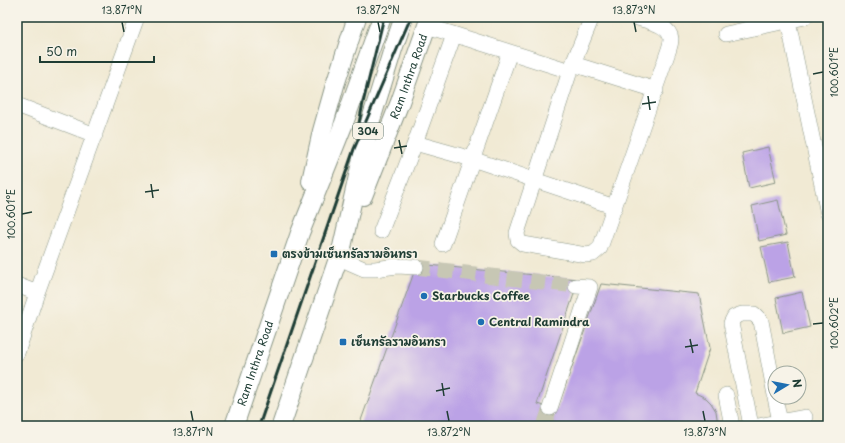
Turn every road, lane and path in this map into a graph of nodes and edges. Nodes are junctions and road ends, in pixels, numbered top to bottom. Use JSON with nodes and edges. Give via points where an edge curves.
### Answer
{"nodes":[{"id":1,"x":137,"y":17,"type":"edge"},
{"id":2,"x":357,"y":17,"type":"edge"},
{"id":3,"x":382,"y":17,"type":"edge"},
{"id":4,"x":404,"y":17,"type":"edge"},
{"id":5,"x":592,"y":17,"type":"edge"},
{"id":6,"x":634,"y":17,"type":"edge"},
{"id":7,"x":805,"y":17,"type":"edge"},
{"id":8,"x":429,"y":21,"type":"edge"},
{"id":9,"x":788,"y":21,"type":"junction"},
{"id":10,"x":454,"y":34,"type":"junction"},
{"id":11,"x":726,"y":34,"type":"dead end"},
{"id":12,"x":510,"y":52,"type":"junction"},
{"id":13,"x":572,"y":68,"type":"junction"},
{"id":14,"x":656,"y":90,"type":"junction"},
{"id":15,"x":17,"y":104,"type":"edge"},
{"id":16,"x":95,"y":135,"type":"junction"},
{"id":17,"x":415,"y":143,"type":"junction"},
{"id":18,"x":472,"y":159,"type":"junction"},
{"id":19,"x":534,"y":180,"type":"junction"},
{"id":20,"x":615,"y":207,"type":"junction"},
{"id":21,"x":828,"y":214,"type":"edge"},
{"id":22,"x":381,"y":231,"type":"dead end"},
{"id":23,"x":300,"y":233,"type":"junction"},
{"id":24,"x":443,"y":244,"type":"dead end"},
{"id":25,"x":340,"y":253,"type":"junction"},
{"id":26,"x":416,"y":267,"type":"tunnel mouth"},
{"id":27,"x":17,"y":285,"type":"edge"},
{"id":28,"x":583,"y":286,"type":"dead end"},
{"id":29,"x":37,"y":292,"type":"junction"},
{"id":30,"x":17,"y":353,"type":"edge"},
{"id":31,"x":769,"y":365,"type":"edge"},
{"id":32,"x":726,"y":395,"type":"dead end"},
{"id":33,"x":777,"y":405,"type":"edge"},
{"id":34,"x":550,"y":408,"type":"tunnel mouth"},
{"id":35,"x":806,"y":417,"type":"dead end"},
{"id":36,"x":780,"y":422,"type":"junction"},
{"id":37,"x":234,"y":426,"type":"edge"},
{"id":38,"x":281,"y":426,"type":"edge"},
{"id":39,"x":732,"y":426,"type":"edge"},
{"id":40,"x":751,"y":426,"type":"edge"},
{"id":41,"x":758,"y":426,"type":"edge"}],
"edges":[{"from":1,"to":16,"type":"street"},
{"from":2,"to":23,"type":"main road","name":"Ram Inthra Road","number":"304","via":[[322,131]]},
{"from":3,"to":23,"type":"main road","name":"Ram Inthra Road","number":"304","via":[[344,123]]},
{"from":4,"to":25,"type":"main road","name":"Ram Inthra Road","number":"304","via":[[370,123]]},
{"from":5,"to":13,"type":"street"},
{"from":6,"to":14,"type":"street","via":[[663,27],[671,39]]},
{"from":7,"to":9,"type":"street"},
{"from":8,"to":10,"type":"street"},
{"from":8,"to":25,"type":"main road","name":"Ram Inthra Road","number":"304"},
{"from":9,"to":11,"type":"street"},
{"from":9,"to":21,"type":"street"},
{"from":10,"to":12,"type":"street"},
{"from":10,"to":17,"type":"street"},
{"from":12,"to":13,"type":"street"},
{"from":12,"to":18,"type":"street"},
{"from":13,"to":14,"type":"street"},
{"from":13,"to":19,"type":"street"},
{"from":14,"to":20,"type":"street"},
{"from":15,"to":16,"type":"street"},
{"from":16,"to":29,"type":"street"},
{"from":17,"to":18,"type":"street"},
{"from":17,"to":22,"type":"street"},
{"from":18,"to":19,"type":"street"},
{"from":18,"to":24,"type":"street"},
{"from":19,"to":20,"type":"street"},
{"from":19,"to":20,"type":"street","via":[[517,233],[518,240],[523,244],[593,254],[600,248]]},
{"from":23,"to":37,"type":"main road","name":"Ram Inthra Road","number":"304"},
{"from":25,"to":26,"type":"street","via":[[364,268]]},
{"from":25,"to":38,"type":"main road","name":"Ram Inthra Road","number":"304"},
{"from":27,"to":29,"type":"street"},
{"from":28,"to":34,"type":"street"},
{"from":29,"to":30,"type":"street"},
{"from":31,"to":40,"type":"street","via":[[761,321],[754,314],[734,317],[731,323]]},
{"from":32,"to":39,"type":"street"},
{"from":33,"to":36,"type":"street"},
{"from":35,"to":36,"type":"street"},
{"from":36,"to":41,"type":"street"}]}
